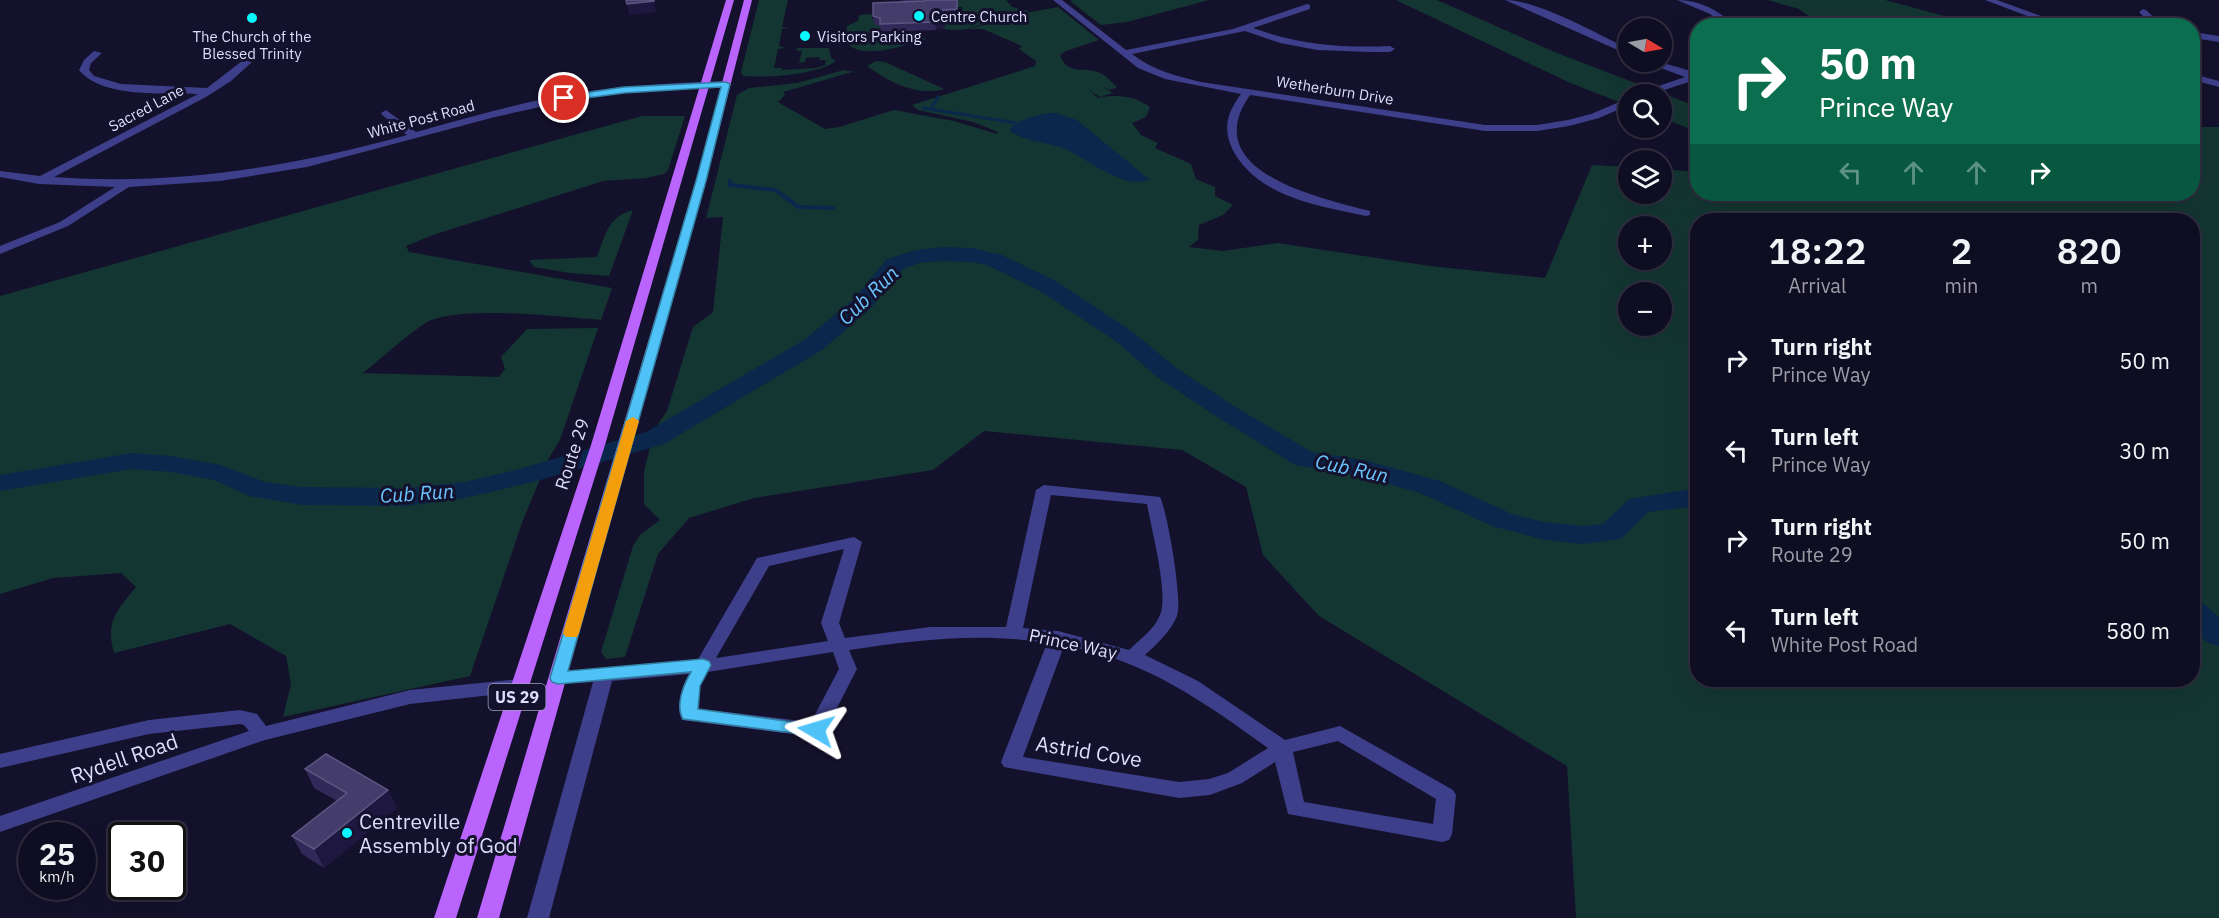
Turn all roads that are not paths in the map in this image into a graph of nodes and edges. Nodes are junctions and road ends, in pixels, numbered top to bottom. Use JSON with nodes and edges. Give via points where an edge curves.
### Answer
{"nodes":[{"id":1,"x":730,"y":0,"type":"edge"},
{"id":2,"x":748,"y":0,"type":"edge"},
{"id":3,"x":1057,"y":0,"type":"edge"},
{"id":4,"x":1509,"y":0,"type":"edge"},
{"id":5,"x":1681,"y":0,"type":"edge"},
{"id":6,"x":1989,"y":0,"type":"edge"},
{"id":7,"x":1307,"y":7,"type":"dead end"},
{"id":8,"x":2143,"y":12,"type":"dead end"},
{"id":9,"x":1721,"y":18,"type":"edge"},
{"id":10,"x":2041,"y":18,"type":"edge"},
{"id":11,"x":2150,"y":18,"type":"edge"},
{"id":12,"x":1246,"y":28,"type":"junction"},
{"id":13,"x":2200,"y":35,"type":"edge"},
{"id":14,"x":2219,"y":39,"type":"edge"},
{"id":15,"x":1618,"y":47,"type":"edge"},
{"id":16,"x":1390,"y":50,"type":"dead end"},
{"id":17,"x":238,"y":51,"type":"dead end"},
{"id":18,"x":97,"y":53,"type":"dead end"},
{"id":19,"x":1123,"y":53,"type":"junction"},
{"id":20,"x":1672,"y":68,"type":"edge"},
{"id":21,"x":1690,"y":74,"type":"edge"},
{"id":22,"x":1690,"y":78,"type":"edge"},
{"id":23,"x":2200,"y":79,"type":"edge"},
{"id":24,"x":726,"y":84,"type":"junction"},
{"id":25,"x":1672,"y":84,"type":"edge"},
{"id":26,"x":2219,"y":84,"type":"edge"},
{"id":27,"x":705,"y":85,"type":"junction"},
{"id":28,"x":211,"y":91,"type":"junction"},
{"id":29,"x":1247,"y":92,"type":"junction"},
{"id":30,"x":1618,"y":106,"type":"edge"},
{"id":31,"x":386,"y":113,"type":"dead end"},
{"id":32,"x":415,"y":136,"type":"junction"},
{"id":33,"x":0,"y":174,"type":"edge"},
{"id":34,"x":39,"y":181,"type":"junction"},
{"id":35,"x":123,"y":186,"type":"junction"},
{"id":36,"x":1366,"y":213,"type":"dead end"},
{"id":37,"x":0,"y":250,"type":"edge"},
{"id":38,"x":1014,"y":631,"type":"junction"},
{"id":39,"x":1058,"y":637,"type":"junction"},
{"id":40,"x":839,"y":645,"type":"junction"},
{"id":41,"x":1132,"y":657,"type":"junction"},
{"id":42,"x":703,"y":665,"type":"junction"},
{"id":43,"x":604,"y":675,"type":"junction"},
{"id":44,"x":558,"y":678,"type":"junction"},
{"id":45,"x":521,"y":686,"type":"junction"},
{"id":46,"x":262,"y":734,"type":"junction"},
{"id":47,"x":1282,"y":748,"type":"junction"},
{"id":48,"x":0,"y":761,"type":"edge"},
{"id":49,"x":0,"y":824,"type":"edge"},
{"id":50,"x":445,"y":918,"type":"edge"},
{"id":51,"x":488,"y":918,"type":"edge"},
{"id":52,"x":538,"y":918,"type":"edge"}],
"edges":[{"from":1,"to":27,"type":"main road","name":"Route 29","number":"US 29"},
{"from":2,"to":24,"type":"main road","number":"US 29"},
{"from":3,"to":19,"type":"street","name":"Wetherburn Drive"},
{"from":4,"to":15,"type":"street"},
{"from":5,"to":9,"type":"street"},
{"from":6,"to":10,"type":"street"},
{"from":7,"to":12,"type":"street"},
{"from":8,"to":11,"type":"street"},
{"from":12,"to":16,"type":"street","via":[[1310,48]]},
{"from":12,"to":19,"type":"street"},
{"from":13,"to":14,"type":"street"},
{"from":17,"to":28,"type":"street","name":"Sacred Lane","via":[[246,55],[247,62]]},
{"from":18,"to":28,"type":"street","via":[[84,70],[98,83]]},
{"from":19,"to":29,"type":"street","name":"Wetherburn Drive","via":[[1168,77]]},
{"from":20,"to":21,"type":"street"},
{"from":22,"to":25,"type":"street"},
{"from":23,"to":26,"type":"street"},
{"from":24,"to":27,"type":"street","name":"White Post Road"},
{"from":24,"to":44,"type":"main road","number":"US 29"},
{"from":27,"to":32,"type":"street","name":"White Post Road","via":[[576,96]]},
{"from":27,"to":45,"type":"main road","name":"Route 29","number":"US 29","via":[[598,445]]},
{"from":28,"to":34,"type":"street","name":"Sacred Lane"},
{"from":29,"to":30,"type":"street","name":"Wetherburn Drive","via":[[1446,124],[1503,129],[1569,123]]},
{"from":29,"to":36,"type":"street","via":[[1233,115],[1231,129],[1236,147],[1251,168],[1287,191]]},
{"from":31,"to":32,"type":"street"},
{"from":32,"to":35,"type":"street","name":"White Post Road","via":[[258,173]]},
{"from":33,"to":34,"type":"street","name":"White Post Road"},
{"from":34,"to":35,"type":"street","name":"White Post Road"},
{"from":35,"to":37,"type":"street","name":"White Post Road","via":[[64,224]]},
{"from":38,"to":39,"type":"street","name":"Prince Way"},
{"from":38,"to":40,"type":"street","name":"Prince Way","via":[[925,632]]},
{"from":38,"to":41,"type":"street","via":[[1044,490],[1154,500],[1170,613]]},
{"from":39,"to":41,"type":"street","name":"Prince Way"},
{"from":39,"to":47,"type":"street","name":"Astrid Cove","via":[[1011,762],[1179,790],[1210,787],[1234,778]]},
{"from":40,"to":42,"type":"street","name":"Prince Way"},
{"from":40,"to":42,"type":"street","via":[[848,669],[816,730],[689,714],[691,686]]},
{"from":40,"to":42,"type":"street","via":[[830,623],[854,542],[763,562]]},
{"from":41,"to":47,"type":"street","name":"Prince Way","via":[[1186,683]]},
{"from":42,"to":43,"type":"street","name":"Prince Way"},
{"from":43,"to":44,"type":"street","name":"Prince Way"},
{"from":43,"to":52,"type":"street"},
{"from":44,"to":51,"type":"main road","number":"US 29"},
{"from":45,"to":46,"type":"street","name":"Rydell Road","via":[[410,697]]},
{"from":45,"to":50,"type":"main road","name":"Route 29","number":"US 29"},
{"from":46,"to":48,"type":"street","name":"Rydell Road","via":[[250,719],[240,717],[149,727]]},
{"from":46,"to":49,"type":"street","name":"Rydell Road"},
{"from":47,"to":47,"type":"street","via":[[1295,808],[1442,834],[1446,795],[1340,733]]}]}
